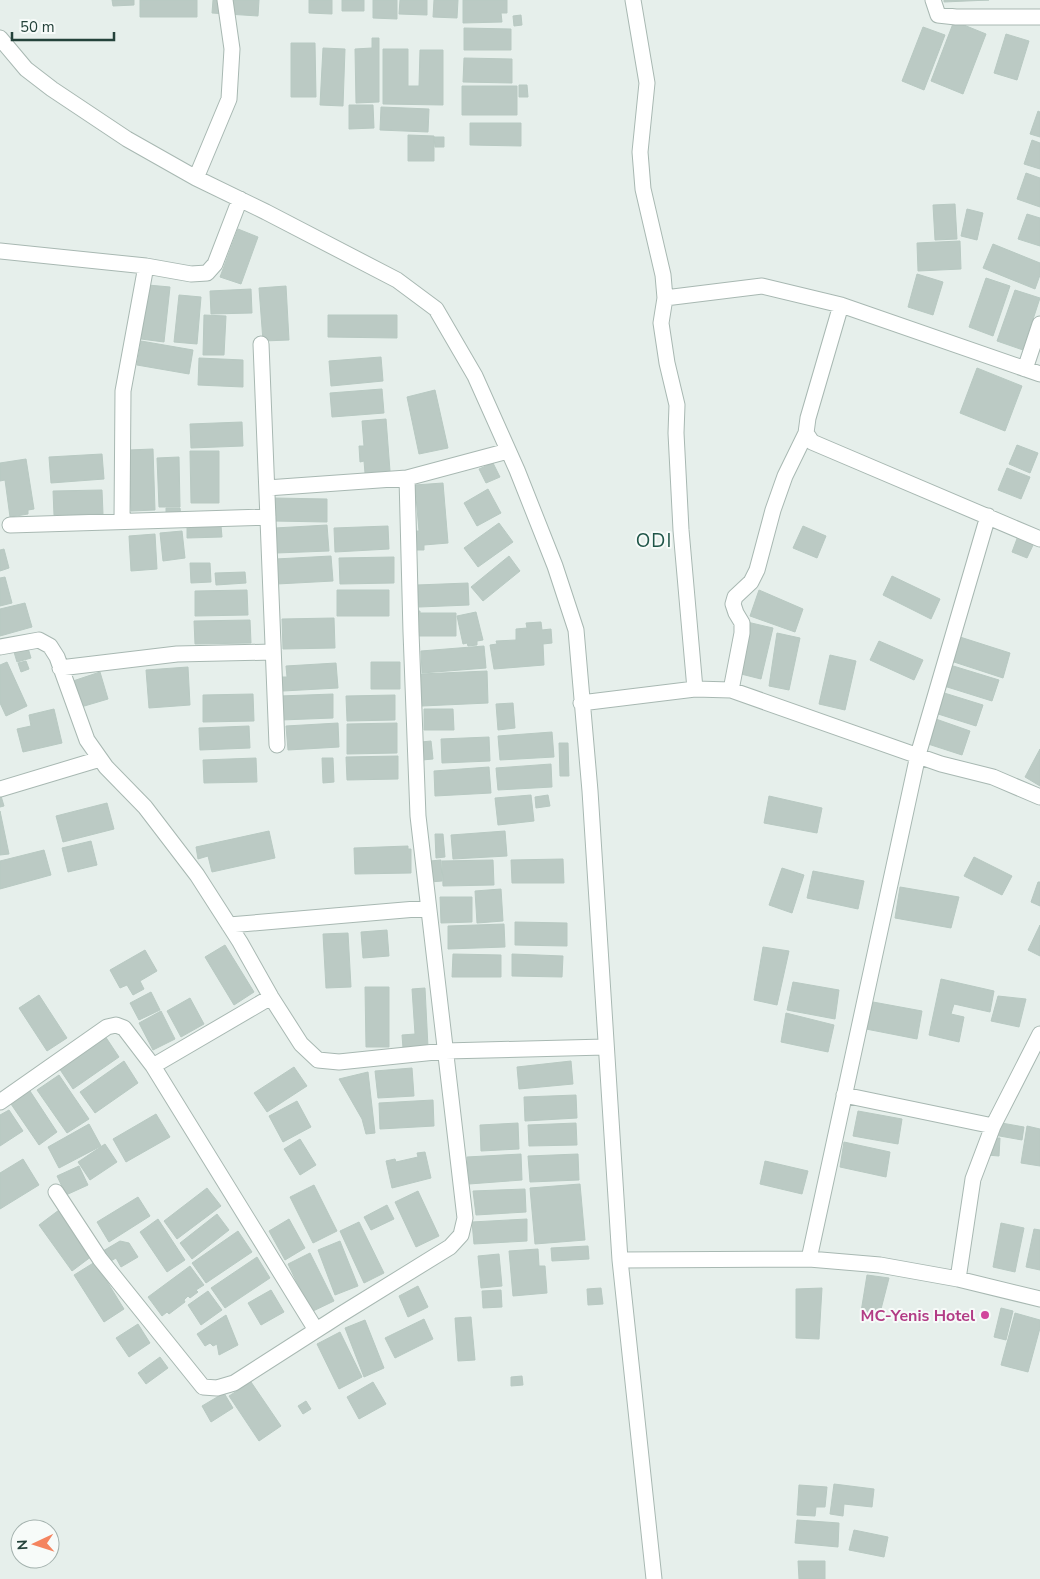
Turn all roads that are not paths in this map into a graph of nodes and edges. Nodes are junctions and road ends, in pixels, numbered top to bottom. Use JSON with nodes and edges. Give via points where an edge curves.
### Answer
{"nodes":[{"id":1,"x":225,"y":0,"type":"edge"},
{"id":2,"x":633,"y":0,"type":"edge"},
{"id":3,"x":933,"y":0,"type":"edge"},
{"id":4,"x":1040,"y":16,"type":"edge"},
{"id":5,"x":0,"y":38,"type":"edge"},
{"id":6,"x":196,"y":178,"type":"junction"},
{"id":7,"x":240,"y":199,"type":"junction"},
{"id":8,"x":0,"y":251,"type":"edge"},
{"id":9,"x":146,"y":266,"type":"junction"},
{"id":10,"x":665,"y":298,"type":"junction"},
{"id":11,"x":841,"y":305,"type":"junction"},
{"id":12,"x":1040,"y":324,"type":"edge"},
{"id":13,"x":261,"y":344,"type":"dead end"},
{"id":14,"x":1024,"y":369,"type":"junction"},
{"id":15,"x":1040,"y":374,"type":"edge"},
{"id":16,"x":806,"y":433,"type":"junction"},
{"id":17,"x":508,"y":451,"type":"junction"},
{"id":18,"x":407,"y":478,"type":"junction"},
{"id":19,"x":267,"y":488,"type":"junction"},
{"id":20,"x":988,"y":516,"type":"junction"},
{"id":21,"x":268,"y":517,"type":"junction"},
{"id":22,"x":122,"y":521,"type":"junction"},
{"id":23,"x":10,"y":525,"type":"dead end"},
{"id":24,"x":1040,"y":539,"type":"edge"},
{"id":25,"x":0,"y":647,"type":"edge"},
{"id":26,"x":273,"y":652,"type":"junction"},
{"id":27,"x":60,"y":668,"type":"junction"},
{"id":28,"x":695,"y":689,"type":"junction"},
{"id":29,"x":731,"y":690,"type":"junction"},
{"id":30,"x":581,"y":703,"type":"junction"},
{"id":31,"x":277,"y":745,"type":"dead end"},
{"id":32,"x":918,"y":755,"type":"junction"},
{"id":33,"x":100,"y":759,"type":"junction"},
{"id":34,"x":0,"y":789,"type":"edge"},
{"id":35,"x":1040,"y":797,"type":"edge"},
{"id":36,"x":428,"y":908,"type":"junction"},
{"id":37,"x":229,"y":925,"type":"junction"},
{"id":38,"x":271,"y":997,"type":"junction"},
{"id":39,"x":1040,"y":1034,"type":"edge"},
{"id":40,"x":605,"y":1047,"type":"junction"},
{"id":41,"x":445,"y":1051,"type":"junction"},
{"id":42,"x":153,"y":1066,"type":"junction"},
{"id":43,"x":844,"y":1095,"type":"junction"},
{"id":44,"x":0,"y":1102,"type":"edge"},
{"id":45,"x":993,"y":1126,"type":"junction"},
{"id":46,"x":56,"y":1192,"type":"dead end"},
{"id":47,"x":809,"y":1259,"type":"junction"},
{"id":48,"x":620,"y":1260,"type":"junction"},
{"id":49,"x":958,"y":1279,"type":"junction"},
{"id":50,"x":1040,"y":1299,"type":"edge"},
{"id":51,"x":316,"y":1330,"type":"junction"},
{"id":52,"x":654,"y":1579,"type":"edge"}],
"edges":[{"from":1,"to":6,"type":"street","via":[[232,49],[229,99]]},
{"from":2,"to":10,"type":"street","via":[[647,83],[640,152],[643,189],[664,274]]},
{"from":3,"to":4,"type":"street","via":[[938,15]]},
{"from":5,"to":6,"type":"street","via":[[26,69],[52,89],[127,139]]},
{"from":6,"to":7,"type":"street"},
{"from":7,"to":9,"type":"street","via":[[215,264],[207,273],[191,274]]},
{"from":7,"to":17,"type":"street","via":[[396,280],[436,308],[475,376]]},
{"from":8,"to":9,"type":"street"},
{"from":9,"to":22,"type":"street","via":[[123,391]]},
{"from":10,"to":11,"type":"street","via":[[762,286]]},
{"from":10,"to":28,"type":"street","via":[[661,323],[677,405],[681,530]]},
{"from":11,"to":14,"type":"street"},
{"from":11,"to":16,"type":"street"},
{"from":12,"to":14,"type":"street"},
{"from":13,"to":19,"type":"street"},
{"from":14,"to":15,"type":"street"},
{"from":16,"to":20,"type":"street","via":[[812,442]]},
{"from":16,"to":29,"type":"street","via":[[785,476],[752,582],[735,597],[733,604],[742,623],[742,634]]},
{"from":17,"to":18,"type":"street"},
{"from":17,"to":30,"type":"street","via":[[555,566],[576,630]]},
{"from":18,"to":19,"type":"street"},
{"from":18,"to":36,"type":"street","via":[[418,816]]},
{"from":19,"to":21,"type":"street"},
{"from":20,"to":24,"type":"street"},
{"from":20,"to":32,"type":"street"},
{"from":21,"to":22,"type":"street"},
{"from":21,"to":26,"type":"street"},
{"from":22,"to":23,"type":"street"},
{"from":25,"to":27,"type":"street","via":[[39,640],[50,646]]},
{"from":26,"to":27,"type":"street","via":[[177,654]]},
{"from":26,"to":31,"type":"street"},
{"from":27,"to":33,"type":"street","via":[[87,740]]},
{"from":28,"to":29,"type":"street"},
{"from":28,"to":30,"type":"street"},
{"from":29,"to":32,"type":"street"},
{"from":30,"to":40,"type":"street","via":[[590,791]]},
{"from":32,"to":35,"type":"street","via":[[993,777]]},
{"from":32,"to":43,"type":"street"},
{"from":33,"to":34,"type":"street"},
{"from":33,"to":37,"type":"street","via":[[145,807]]},
{"from":36,"to":37,"type":"street"},
{"from":36,"to":41,"type":"street"},
{"from":37,"to":38,"type":"street"},
{"from":38,"to":41,"type":"street","via":[[301,1044],[318,1060],[340,1062]]},
{"from":38,"to":42,"type":"street"},
{"from":39,"to":45,"type":"street"},
{"from":40,"to":41,"type":"street"},
{"from":40,"to":48,"type":"street"},
{"from":41,"to":51,"type":"street","via":[[465,1218],[461,1236],[450,1247]]},
{"from":42,"to":44,"type":"street","via":[[124,1028],[116,1025],[107,1027]]},
{"from":42,"to":51,"type":"street"},
{"from":43,"to":45,"type":"street"},
{"from":43,"to":47,"type":"street"},
{"from":45,"to":49,"type":"street","via":[[973,1179]]},
{"from":46,"to":51,"type":"street","via":[[100,1259],[203,1387],[217,1388],[234,1383]]},
{"from":47,"to":48,"type":"street"},
{"from":47,"to":49,"type":"street","via":[[880,1265]]},
{"from":48,"to":52,"type":"street"},
{"from":49,"to":50,"type":"street"}]}
